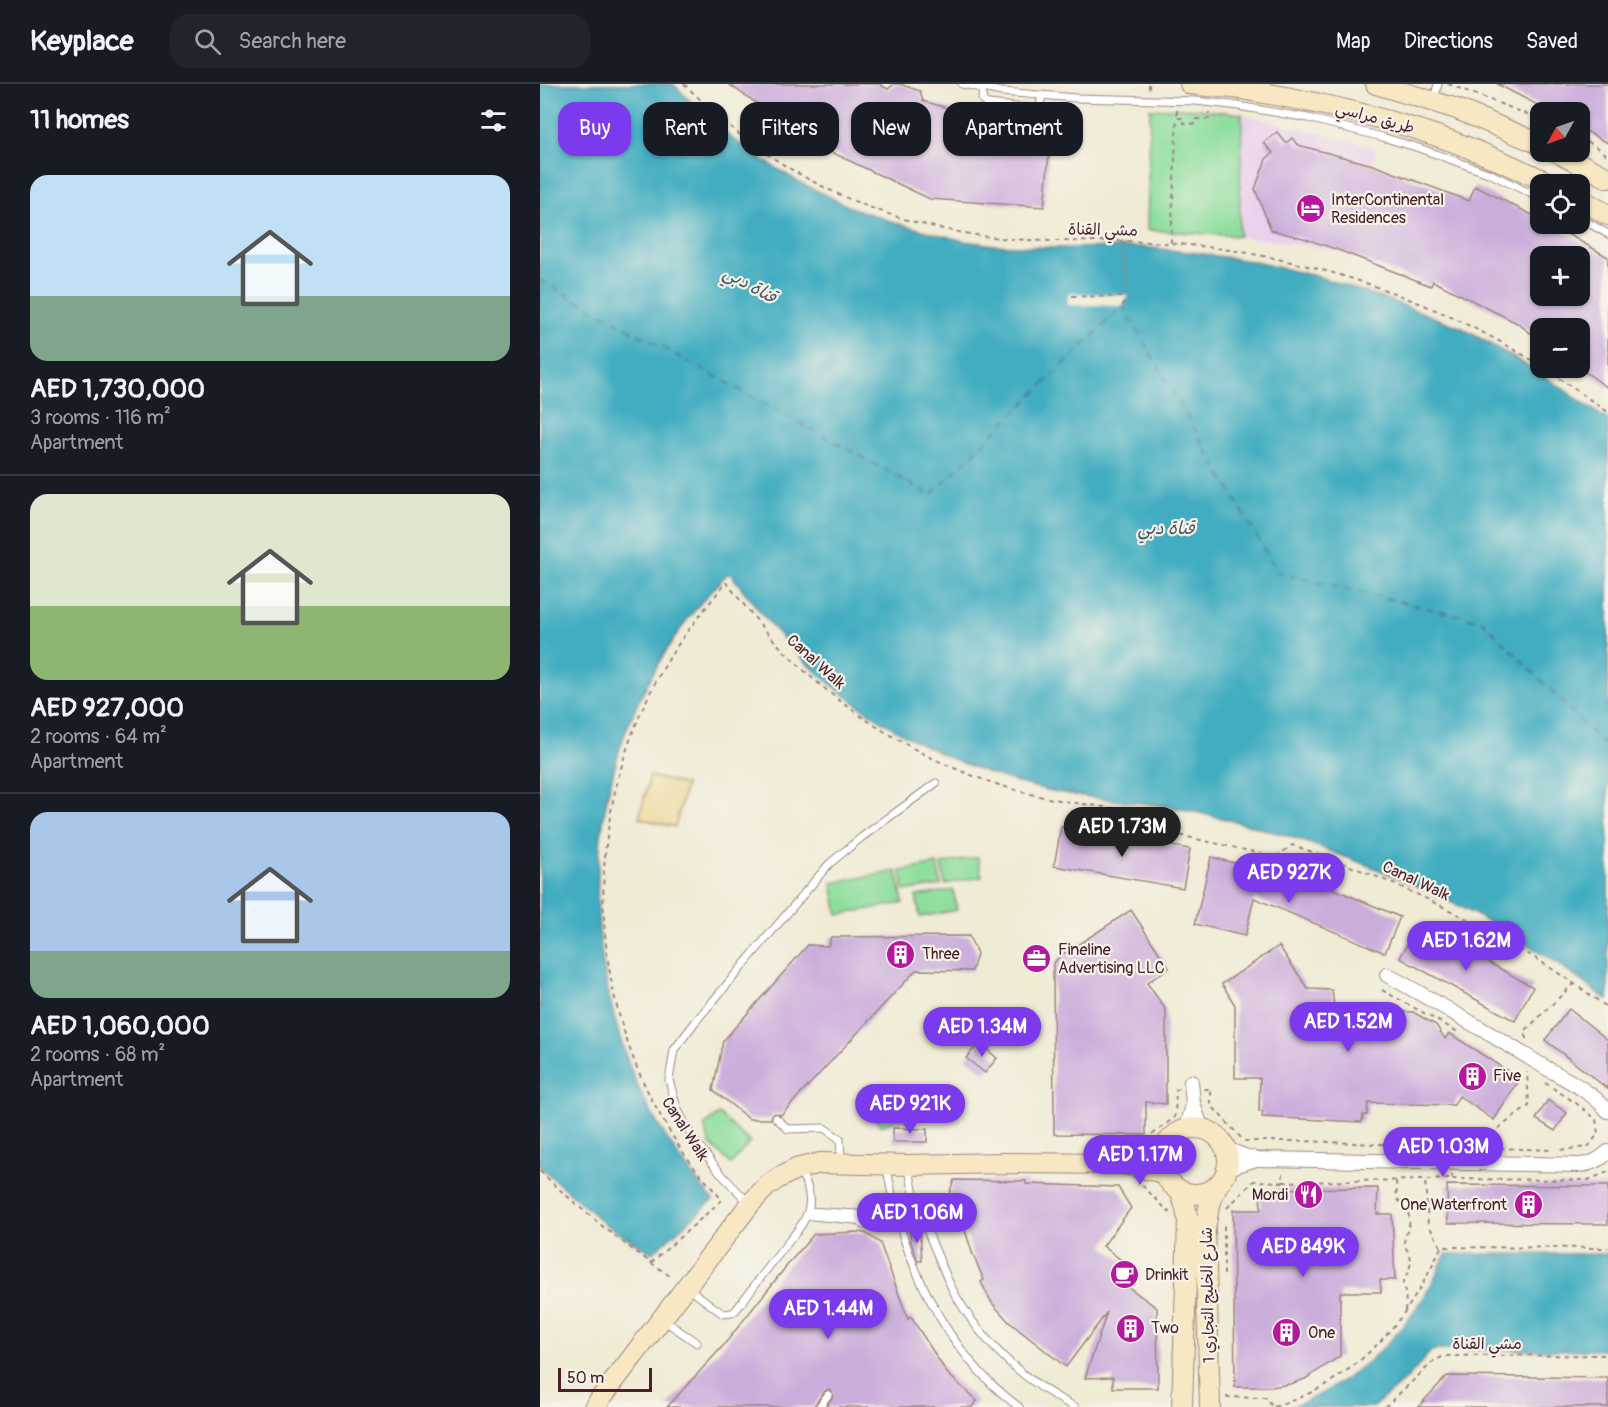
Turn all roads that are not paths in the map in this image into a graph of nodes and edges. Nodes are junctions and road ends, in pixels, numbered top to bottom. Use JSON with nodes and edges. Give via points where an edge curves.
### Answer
{"nodes":[{"id":1,"x":962,"y":84,"type":"edge"},
{"id":2,"x":1190,"y":84,"type":"edge"},
{"id":3,"x":1376,"y":84,"type":"edge"},
{"id":4,"x":1209,"y":85,"type":"edge"},
{"id":5,"x":1235,"y":86,"type":"edge"},
{"id":6,"x":983,"y":88,"type":"junction"},
{"id":7,"x":1436,"y":93,"type":"edge"},
{"id":8,"x":1042,"y":96,"type":"junction"},
{"id":9,"x":1289,"y":106,"type":"junction"},
{"id":10,"x":1530,"y":140,"type":"edge"},
{"id":11,"x":1577,"y":162,"type":"edge"},
{"id":12,"x":1530,"y":174,"type":"edge"},
{"id":13,"x":1608,"y":178,"type":"edge"},
{"id":14,"x":1530,"y":193,"type":"edge"},
{"id":15,"x":1590,"y":205,"type":"edge"},
{"id":16,"x":1608,"y":215,"type":"edge"},
{"id":17,"x":1590,"y":224,"type":"edge"},
{"id":18,"x":1608,"y":234,"type":"edge"},
{"id":19,"x":936,"y":783,"type":"dead end"},
{"id":20,"x":1387,"y":975,"type":"dead end"},
{"id":21,"x":1191,"y":1083,"type":"dead end"},
{"id":22,"x":1608,"y":1110,"type":"edge"},
{"id":23,"x":776,"y":1119,"type":"dead end"},
{"id":24,"x":1195,"y":1129,"type":"junction"},
{"id":25,"x":1226,"y":1149,"type":"junction"},
{"id":26,"x":1163,"y":1152,"type":"junction"},
{"id":27,"x":1608,"y":1152,"type":"edge"},
{"id":28,"x":1258,"y":1159,"type":"junction"},
{"id":29,"x":820,"y":1163,"type":"junction"},
{"id":30,"x":841,"y":1163,"type":"junction"},
{"id":31,"x":1124,"y":1164,"type":"junction"},
{"id":32,"x":886,"y":1165,"type":"junction"},
{"id":33,"x":908,"y":1165,"type":"junction"},
{"id":34,"x":796,"y":1169,"type":"junction"},
{"id":35,"x":1164,"y":1173,"type":"junction"},
{"id":36,"x":1222,"y":1178,"type":"junction"},
{"id":37,"x":809,"y":1188,"type":"junction"},
{"id":38,"x":1180,"y":1191,"type":"junction"},
{"id":39,"x":750,"y":1204,"type":"junction"},
{"id":40,"x":807,"y":1214,"type":"junction"},
{"id":41,"x":921,"y":1218,"type":"junction"},
{"id":42,"x":900,"y":1222,"type":"junction"},
{"id":43,"x":865,"y":1223,"type":"dead end"},
{"id":44,"x":686,"y":1286,"type":"junction"},
{"id":45,"x":661,"y":1319,"type":"junction"},
{"id":46,"x":697,"y":1343,"type":"dead end"},
{"id":47,"x":828,"y":1395,"type":"dead end"},
{"id":48,"x":594,"y":1407,"type":"edge"},
{"id":49,"x":819,"y":1407,"type":"edge"},
{"id":50,"x":1018,"y":1407,"type":"edge"},
{"id":51,"x":1075,"y":1407,"type":"edge"},
{"id":52,"x":1182,"y":1407,"type":"edge"},
{"id":53,"x":1210,"y":1407,"type":"edge"}],
"edges":[{"from":1,"to":6,"type":"lane"},
{"from":2,"to":4,"type":"street","name":"طريق مراسي"},
{"from":3,"to":7,"type":"street","name":"طريق مراسي"},
{"from":4,"to":5,"type":"street","name":"طريق مراسي"},
{"from":5,"to":9,"type":"street","name":"طريق مراسي"},
{"from":6,"to":8,"type":"lane"},
{"from":6,"to":8,"type":"lane","via":[[983,102],[999,106],[1035,109]]},
{"from":7,"to":10,"type":"street","name":"طريق مراسي"},
{"from":8,"to":9,"type":"lane"},
{"from":9,"to":12,"type":"street","name":"طريق مراسي","via":[[1376,117],[1439,136]]},
{"from":9,"to":14,"type":"lane","via":[[1491,174]]},
{"from":11,"to":13,"type":"street"},
{"from":15,"to":16,"type":"street"},
{"from":17,"to":18,"type":"lane"},
{"from":19,"to":39,"type":"lane","via":[[829,864],[674,1050],[669,1080],[676,1108],[692,1137]]},
{"from":20,"to":22,"type":"street","via":[[1526,1055]]},
{"from":21,"to":24,"type":"street"},
{"from":23,"to":30,"type":"lane","via":[[788,1129],[824,1128],[840,1139]]},
{"from":24,"to":25,"type":"street","via":[[1217,1137]]},
{"from":24,"to":26,"type":"street","via":[[1173,1137]]},
{"from":25,"to":28,"type":"street"},
{"from":25,"to":36,"type":"street","via":[[1228,1157]]},
{"from":26,"to":31,"type":"street"},
{"from":26,"to":35,"type":"street"},
{"from":27,"to":28,"type":"street","via":[[1595,1162],[1580,1165]]},
{"from":28,"to":36,"type":"street","via":[[1247,1161]]},
{"from":29,"to":30,"type":"street"},
{"from":29,"to":34,"type":"street"},
{"from":29,"to":37,"type":"lane"},
{"from":30,"to":32,"type":"street"},
{"from":31,"to":33,"type":"street"},
{"from":31,"to":35,"type":"street"},
{"from":32,"to":33,"type":"street"},
{"from":32,"to":42,"type":"lane"},
{"from":33,"to":41,"type":"lane"},
{"from":34,"to":37,"type":"lane"},
{"from":34,"to":39,"type":"street","via":[[772,1183]]},
{"from":35,"to":38,"type":"street"},
{"from":36,"to":38,"type":"street","via":[[1211,1190],[1195,1194]]},
{"from":36,"to":53,"type":"street","name":"شارع الخليج التجاري 1","via":[[1209,1207],[1206,1229]]},
{"from":37,"to":40,"type":"lane"},
{"from":38,"to":52,"type":"street","name":"شارع الخليج التجاري 1","via":[[1188,1220]]},
{"from":39,"to":44,"type":"street"},
{"from":40,"to":43,"type":"lane"},
{"from":40,"to":44,"type":"lane","via":[[732,1313],[723,1314]]},
{"from":41,"to":42,"type":"lane","via":[[917,1213],[905,1212]]},
{"from":41,"to":51,"type":"lane","via":[[950,1285],[978,1329],[1021,1373]]},
{"from":42,"to":50,"type":"lane","via":[[924,1288],[951,1337],[987,1380]]},
{"from":44,"to":45,"type":"street"},
{"from":45,"to":46,"type":"lane"},
{"from":45,"to":48,"type":"street"},
{"from":47,"to":49,"type":"lane"}]}
